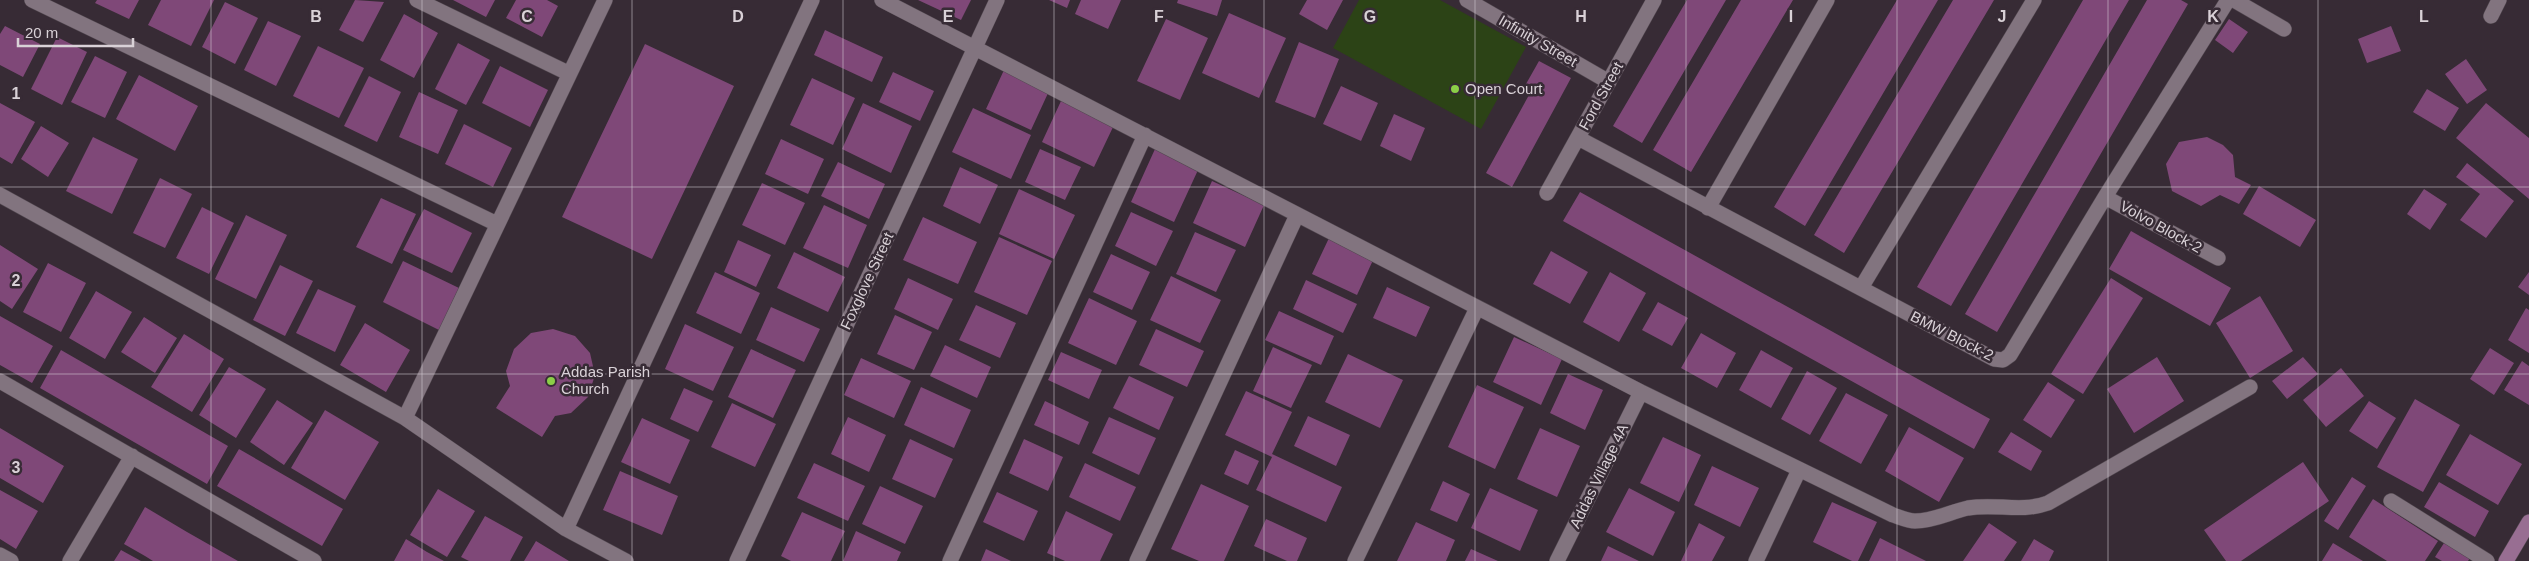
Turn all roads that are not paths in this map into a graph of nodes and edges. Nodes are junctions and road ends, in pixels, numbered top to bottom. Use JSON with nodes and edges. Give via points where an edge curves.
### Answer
{"nodes":[{"id":1,"x":32,"y":0,"type":"edge"},
{"id":2,"x":417,"y":0,"type":"edge"},
{"id":3,"x":605,"y":0,"type":"edge"},
{"id":4,"x":812,"y":0,"type":"edge"},
{"id":5,"x":882,"y":0,"type":"edge"},
{"id":6,"x":997,"y":0,"type":"edge"},
{"id":7,"x":1468,"y":0,"type":"edge"},
{"id":8,"x":1654,"y":0,"type":"edge"},
{"id":9,"x":1827,"y":0,"type":"edge"},
{"id":10,"x":2034,"y":0,"type":"edge"},
{"id":11,"x":2228,"y":0,"type":"edge"},
{"id":12,"x":2234,"y":0,"type":"edge"},
{"id":13,"x":2499,"y":0,"type":"edge"},
{"id":14,"x":2491,"y":16,"type":"dead end"},
{"id":15,"x":2284,"y":29,"type":"dead end"},
{"id":16,"x":976,"y":47,"type":"junction"},
{"id":17,"x":568,"y":73,"type":"junction"},
{"id":18,"x":1608,"y":82,"type":"junction"},
{"id":19,"x":1145,"y":135,"type":"junction"},
{"id":20,"x":1578,"y":138,"type":"junction"},
{"id":21,"x":1547,"y":193,"type":"dead end"},
{"id":22,"x":0,"y":195,"type":"edge"},
{"id":23,"x":2105,"y":196,"type":"junction"},
{"id":24,"x":1708,"y":208,"type":"junction"},
{"id":25,"x":1297,"y":215,"type":"junction"},
{"id":26,"x":497,"y":224,"type":"junction"},
{"id":27,"x":2218,"y":258,"type":"dead end"},
{"id":28,"x":1861,"y":288,"type":"junction"},
{"id":29,"x":1477,"y":308,"type":"junction"},
{"id":30,"x":0,"y":381,"type":"edge"},
{"id":31,"x":2250,"y":387,"type":"dead end"},
{"id":32,"x":1641,"y":392,"type":"junction"},
{"id":33,"x":405,"y":418,"type":"junction"},
{"id":34,"x":132,"y":456,"type":"junction"},
{"id":35,"x":1799,"y":470,"type":"junction"},
{"id":36,"x":2390,"y":501,"type":"dead end"},
{"id":37,"x":2529,"y":522,"type":"edge"},
{"id":38,"x":566,"y":529,"type":"junction"},
{"id":39,"x":0,"y":555,"type":"edge"},
{"id":40,"x":11,"y":561,"type":"edge"},
{"id":41,"x":70,"y":561,"type":"edge"},
{"id":42,"x":314,"y":561,"type":"edge"},
{"id":43,"x":626,"y":561,"type":"edge"},
{"id":44,"x":737,"y":561,"type":"edge"},
{"id":45,"x":950,"y":561,"type":"edge"},
{"id":46,"x":1137,"y":561,"type":"edge"},
{"id":47,"x":1356,"y":561,"type":"edge"},
{"id":48,"x":1558,"y":561,"type":"edge"},
{"id":49,"x":1756,"y":561,"type":"edge"},
{"id":50,"x":2487,"y":561,"type":"edge"},
{"id":51,"x":2506,"y":561,"type":"edge"}],
"edges":[{"from":1,"to":26,"type":"street"},
{"from":2,"to":17,"type":"street"},
{"from":3,"to":17,"type":"street"},
{"from":4,"to":38,"type":"street"},
{"from":5,"to":16,"type":"street"},
{"from":6,"to":16,"type":"street","name":"Foxglove Street"},
{"from":7,"to":18,"type":"street","name":"Infinity Street"},
{"from":8,"to":18,"type":"street","name":"Ford Street"},
{"from":9,"to":24,"type":"street"},
{"from":10,"to":28,"type":"street"},
{"from":11,"to":23,"type":"street","name":"BMW Block-2"},
{"from":12,"to":15,"type":"street"},
{"from":13,"to":14,"type":"street"},
{"from":16,"to":19,"type":"street"},
{"from":16,"to":44,"type":"street","name":"Foxglove Street"},
{"from":17,"to":26,"type":"street"},
{"from":18,"to":20,"type":"street","name":"Ford Street"},
{"from":19,"to":25,"type":"street"},
{"from":19,"to":45,"type":"street"},
{"from":20,"to":21,"type":"street","name":"Ford Street"},
{"from":20,"to":24,"type":"street","name":"BMW Block-2"},
{"from":22,"to":33,"type":"street"},
{"from":23,"to":27,"type":"street","name":"Volvo Block-2"},
{"from":23,"to":28,"type":"street","name":"BMW Block-2","via":[[2010,355],[2003,360],[1994,360]]},
{"from":24,"to":28,"type":"street","name":"BMW Block-2"},
{"from":25,"to":29,"type":"street"},
{"from":25,"to":46,"type":"street"},
{"from":26,"to":33,"type":"street"},
{"from":29,"to":32,"type":"street"},
{"from":29,"to":47,"type":"street"},
{"from":30,"to":34,"type":"street"},
{"from":31,"to":35,"type":"street","via":[[2048,503],[2032,509],[1968,508],[1914,521],[1893,515]]},
{"from":32,"to":35,"type":"street"},
{"from":32,"to":48,"type":"street","name":"Addas Village 4A"},
{"from":33,"to":38,"type":"street"},
{"from":34,"to":41,"type":"street"},
{"from":34,"to":42,"type":"street"},
{"from":35,"to":49,"type":"street"},
{"from":36,"to":50,"type":"street"},
{"from":37,"to":51,"type":"main road"},
{"from":38,"to":43,"type":"street"},
{"from":39,"to":40,"type":"street"}]}
